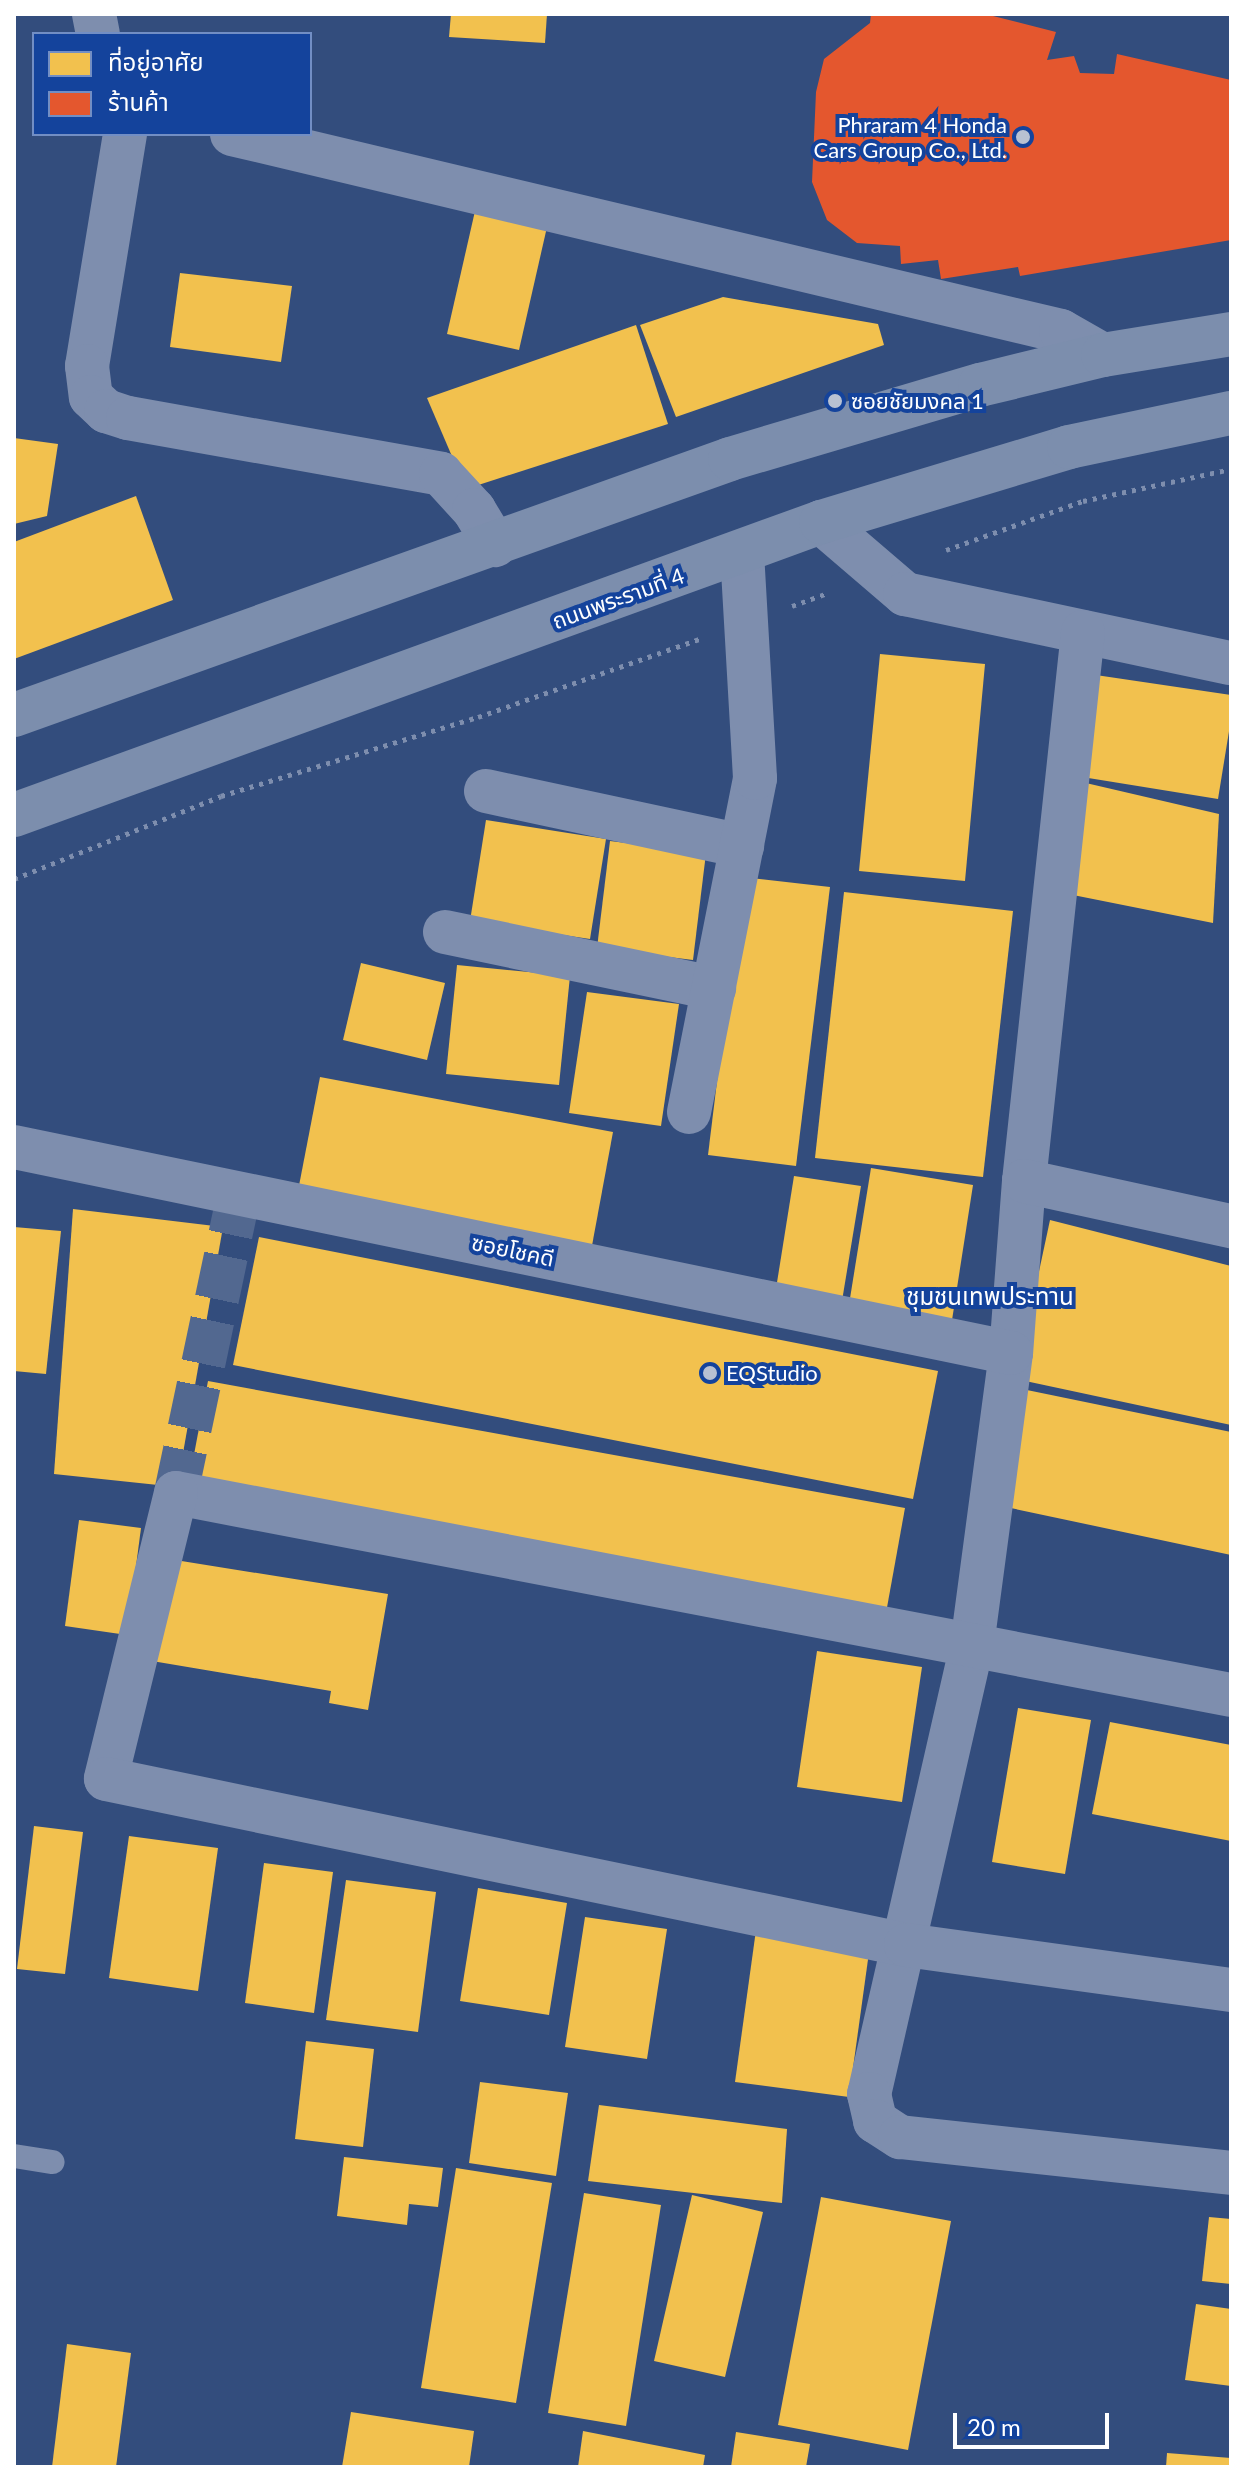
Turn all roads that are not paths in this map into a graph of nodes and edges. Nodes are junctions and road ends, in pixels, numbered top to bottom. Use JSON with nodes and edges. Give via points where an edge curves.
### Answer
{"nodes":[{"id":1,"x":125,"y":136,"type":"edge"},
{"id":2,"x":240,"y":136,"type":"edge"},
{"id":3,"x":1231,"y":334,"type":"edge"},
{"id":4,"x":1103,"y":355,"type":"junction"},
{"id":5,"x":1231,"y":413,"type":"edge"},
{"id":6,"x":821,"y":522,"type":"junction"},
{"id":7,"x":495,"y":545,"type":"junction"},
{"id":8,"x":742,"y":554,"type":"junction"},
{"id":9,"x":1083,"y":632,"type":"junction"},
{"id":10,"x":1231,"y":663,"type":"edge"},
{"id":11,"x":14,"y":715,"type":"edge"},
{"id":12,"x":486,"y":791,"type":"dead end"},
{"id":13,"x":14,"y":815,"type":"edge"},
{"id":14,"x":742,"y":846,"type":"junction"},
{"id":15,"x":445,"y":932,"type":"dead end"},
{"id":16,"x":714,"y":988,"type":"junction"},
{"id":17,"x":689,"y":1112,"type":"dead end"},
{"id":18,"x":14,"y":1147,"type":"edge"},
{"id":19,"x":1024,"y":1181,"type":"junction"},
{"id":20,"x":1231,"y":1226,"type":"edge"},
{"id":21,"x":1011,"y":1353,"type":"junction"},
{"id":22,"x":972,"y":1645,"type":"junction"},
{"id":23,"x":1231,"y":1695,"type":"edge"},
{"id":24,"x":906,"y":1945,"type":"junction"},
{"id":25,"x":1231,"y":1990,"type":"edge"},
{"id":26,"x":14,"y":2156,"type":"edge"},
{"id":27,"x":53,"y":2162,"type":"dead end"},
{"id":28,"x":1231,"y":2173,"type":"edge"}],
"edges":[{"from":1,"to":7,"type":"street","via":[[87,366],[91,397],[106,411],[128,418],[441,474],[474,510]]},
{"from":2,"to":4,"type":"street","via":[[1061,331]]},
{"from":3,"to":4,"type":"main road"},
{"from":4,"to":7,"type":"main road","via":[[745,454]]},
{"from":5,"to":6,"type":"main road","name":"ถนนพระรามที่ 4","via":[[1069,447]]},
{"from":6,"to":8,"type":"main road","name":"ถนนพระรามที่ 4"},
{"from":6,"to":9,"type":"street","via":[[905,594]]},
{"from":7,"to":11,"type":"main road"},
{"from":8,"to":13,"type":"main road","name":"ถนนพระรามที่ 4"},
{"from":8,"to":14,"type":"street","via":[[755,778]]},
{"from":9,"to":10,"type":"street"},
{"from":9,"to":19,"type":"street"},
{"from":12,"to":14,"type":"street"},
{"from":14,"to":16,"type":"street"},
{"from":15,"to":16,"type":"street"},
{"from":16,"to":17,"type":"street"},
{"from":18,"to":21,"type":"street","name":"ซอยโชคดี"},
{"from":19,"to":20,"type":"street"},
{"from":19,"to":21,"type":"street"},
{"from":21,"to":22,"type":"street"},
{"from":22,"to":23,"type":"street"},
{"from":22,"to":24,"type":"street"},
{"from":22,"to":24,"type":"street","via":[[176,1493],[106,1779]]},
{"from":24,"to":25,"type":"street"},
{"from":24,"to":28,"type":"street","via":[[869,2094],[875,2121],[900,2137]]},
{"from":26,"to":27,"type":"lane"}]}
